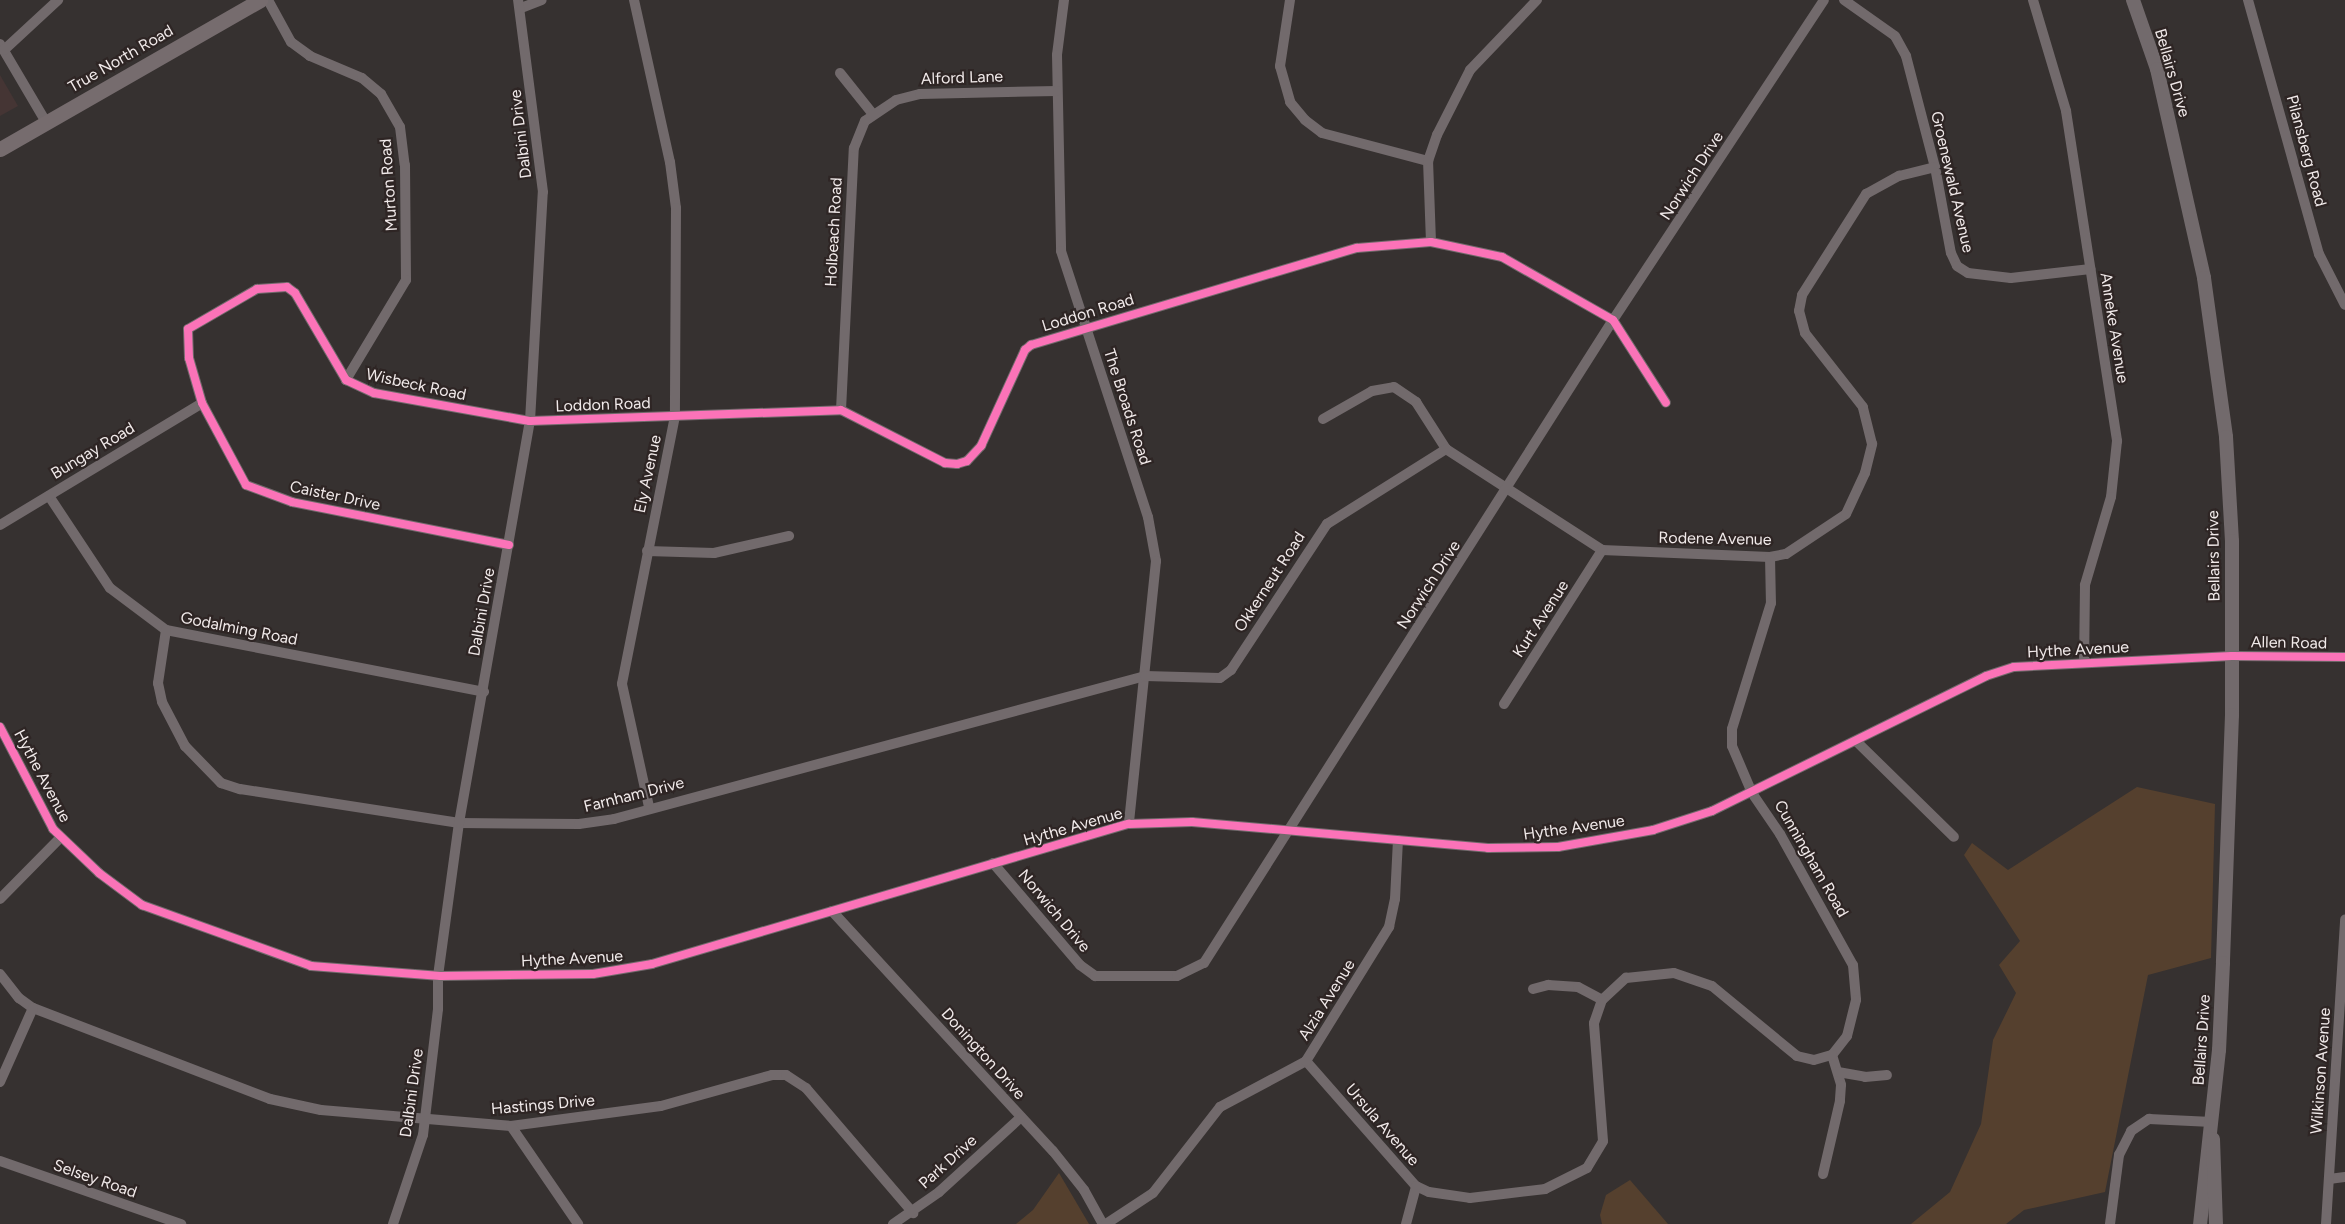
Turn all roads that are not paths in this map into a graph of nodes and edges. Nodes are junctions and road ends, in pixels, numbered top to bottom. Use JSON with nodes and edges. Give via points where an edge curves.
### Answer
{"nodes":[{"id":1,"x":58,"y":0,"type":"edge"},
{"id":2,"x":260,"y":0,"type":"edge"},
{"id":3,"x":268,"y":0,"type":"edge"},
{"id":4,"x":542,"y":0,"type":"edge"},
{"id":5,"x":634,"y":0,"type":"edge"},
{"id":6,"x":1064,"y":0,"type":"edge"},
{"id":7,"x":1290,"y":0,"type":"edge"},
{"id":8,"x":1537,"y":0,"type":"edge"},
{"id":9,"x":1824,"y":0,"type":"edge"},
{"id":10,"x":1844,"y":0,"type":"edge"},
{"id":11,"x":2033,"y":0,"type":"edge"},
{"id":12,"x":2133,"y":0,"type":"edge"},
{"id":13,"x":2248,"y":0,"type":"edge"},
{"id":14,"x":520,"y":4,"type":"edge"},
{"id":15,"x":2,"y":47,"type":"edge"},
{"id":16,"x":840,"y":73,"type":"dead end"},
{"id":17,"x":1057,"y":91,"type":"junction"},
{"id":18,"x":872,"y":113,"type":"junction"},
{"id":19,"x":46,"y":122,"type":"junction"},
{"id":20,"x":0,"y":149,"type":"edge"},
{"id":21,"x":1428,"y":161,"type":"junction"},
{"id":22,"x":1935,"y":167,"type":"junction"},
{"id":23,"x":1431,"y":242,"type":"junction"},
{"id":24,"x":2090,"y":268,"type":"junction"},
{"id":25,"x":2345,"y":305,"type":"edge"},
{"id":26,"x":1613,"y":320,"type":"junction"},
{"id":27,"x":1085,"y":327,"type":"junction"},
{"id":28,"x":186,"y":336,"type":"joint"},
{"id":29,"x":346,"y":380,"type":"junction"},
{"id":30,"x":202,"y":403,"type":"junction"},
{"id":31,"x":1666,"y":403,"type":"dead end"},
{"id":32,"x":841,"y":410,"type":"junction"},
{"id":33,"x":675,"y":416,"type":"junction"},
{"id":34,"x":1323,"y":419,"type":"dead end"},
{"id":35,"x":530,"y":421,"type":"junction"},
{"id":36,"x":1446,"y":449,"type":"junction"},
{"id":37,"x":1508,"y":490,"type":"junction"},
{"id":38,"x":49,"y":496,"type":"junction"},
{"id":39,"x":0,"y":525,"type":"edge"},
{"id":40,"x":789,"y":536,"type":"dead end"},
{"id":41,"x":509,"y":545,"type":"junction"},
{"id":42,"x":1602,"y":550,"type":"junction"},
{"id":43,"x":648,"y":551,"type":"junction"},
{"id":44,"x":1770,"y":557,"type":"junction"},
{"id":45,"x":166,"y":630,"type":"junction"},
{"id":46,"x":2232,"y":656,"type":"junction"},
{"id":47,"x":2345,"y":657,"type":"edge"},
{"id":48,"x":2084,"y":662,"type":"junction"},
{"id":49,"x":1145,"y":676,"type":"junction"},
{"id":50,"x":484,"y":692,"type":"junction"},
{"id":51,"x":1504,"y":704,"type":"dead end"},
{"id":52,"x":0,"y":727,"type":"edge"},
{"id":53,"x":1856,"y":741,"type":"junction"},
{"id":54,"x":1752,"y":793,"type":"junction"},
{"id":55,"x":649,"y":807,"type":"junction"},
{"id":56,"x":459,"y":823,"type":"junction"},
{"id":57,"x":1130,"y":824,"type":"junction"},
{"id":58,"x":1290,"y":830,"type":"junction"},
{"id":59,"x":1954,"y":837,"type":"dead end"},
{"id":60,"x":60,"y":838,"type":"junction"},
{"id":61,"x":1398,"y":840,"type":"junction"},
{"id":62,"x":993,"y":863,"type":"junction"},
{"id":63,"x":0,"y":899,"type":"edge"},
{"id":64,"x":832,"y":911,"type":"junction"},
{"id":65,"x":2345,"y":920,"type":"edge"},
{"id":66,"x":0,"y":974,"type":"edge"},
{"id":67,"x":438,"y":976,"type":"junction"},
{"id":68,"x":1533,"y":989,"type":"dead end"},
{"id":69,"x":1602,"y":999,"type":"junction"},
{"id":70,"x":33,"y":1008,"type":"junction"},
{"id":71,"x":1832,"y":1055,"type":"junction"},
{"id":72,"x":1306,"y":1061,"type":"junction"},
{"id":73,"x":1838,"y":1072,"type":"junction"},
{"id":74,"x":1887,"y":1075,"type":"dead end"},
{"id":75,"x":0,"y":1082,"type":"edge"},
{"id":76,"x":1021,"y":1117,"type":"junction"},
{"id":77,"x":425,"y":1120,"type":"junction"},
{"id":78,"x":2212,"y":1122,"type":"junction"},
{"id":79,"x":511,"y":1126,"type":"junction"},
{"id":80,"x":0,"y":1161,"type":"edge"},
{"id":81,"x":1823,"y":1174,"type":"dead end"},
{"id":82,"x":2345,"y":1178,"type":"edge"},
{"id":83,"x":2329,"y":1179,"type":"junction"},
{"id":84,"x":1416,"y":1186,"type":"junction"},
{"id":85,"x":913,"y":1213,"type":"junction"},
{"id":86,"x":181,"y":1224,"type":"edge"},
{"id":87,"x":393,"y":1224,"type":"edge"},
{"id":88,"x":578,"y":1224,"type":"edge"},
{"id":89,"x":892,"y":1224,"type":"edge"},
{"id":90,"x":1104,"y":1224,"type":"edge"},
{"id":91,"x":1406,"y":1224,"type":"edge"},
{"id":92,"x":2110,"y":1224,"type":"edge"},
{"id":93,"x":2200,"y":1224,"type":"edge"},
{"id":94,"x":2216,"y":1224,"type":"edge"},
{"id":95,"x":2326,"y":1224,"type":"edge"}],
"edges":[{"from":1,"to":15,"type":"street"},
{"from":2,"to":19,"type":"main road","name":"True North Road"},
{"from":3,"to":29,"type":"street","name":"Murton Road","via":[[298,49],[362,78],[381,94],[400,127],[405,165],[406,280]]},
{"from":4,"to":14,"type":"street"},
{"from":5,"to":33,"type":"street","name":"Ely Avenue","via":[[670,162],[676,208]]},
{"from":6,"to":17,"type":"street","name":"The Broads Road","via":[[1059,18]]},
{"from":7,"to":21,"type":"street","via":[[1280,66],[1290,102],[1305,120],[1322,133]]},
{"from":8,"to":21,"type":"street","via":[[1470,70],[1451,102]]},
{"from":9,"to":26,"type":"street","name":"Norwich Drive"},
{"from":10,"to":22,"type":"street","name":"Groenewald Avenue","via":[[1888,29],[1900,42]]},
{"from":11,"to":24,"type":"street","name":"Anneke Avenue","via":[[2066,111]]},
{"from":12,"to":46,"type":"street","name":"Bellairs Drive","via":[[2157,69],[2181,165],[2218,371],[2232,541]]},
{"from":13,"to":25,"type":"street","name":"Pilansberg Road","via":[[2319,254]]},
{"from":14,"to":35,"type":"street","name":"Dalbini Drive","via":[[543,192]]},
{"from":15,"to":19,"type":"street"},
{"from":16,"to":18,"type":"street"},
{"from":17,"to":18,"type":"street","name":"Alford Lane","via":[[934,92],[896,100]]},
{"from":17,"to":27,"type":"street","name":"The Broads Road","via":[[1059,236]]},
{"from":18,"to":32,"type":"street","name":"Holbeach Road","via":[[854,148]]},
{"from":19,"to":20,"type":"main road","name":"True North Road"},
{"from":21,"to":23,"type":"street"},
{"from":22,"to":24,"type":"street","name":"Groenewald Avenue","via":[[1951,253],[1964,271],[2011,278]]},
{"from":22,"to":44,"type":"street","name":"Rodene Avenue","via":[[1899,176],[1866,194],[1802,295],[1799,311],[1805,333],[1863,407],[1872,444],[1865,473],[1846,513],[1792,550]]},
{"from":23,"to":26,"type":"street","name":"Loddon Road","via":[[1502,257]]},
{"from":23,"to":27,"type":"street","name":"Loddon Road","via":[[1357,248]]},
{"from":24,"to":48,"type":"street","name":"Anneke Avenue","via":[[2117,454],[2111,496],[2085,585]]},
{"from":26,"to":31,"type":"street","name":"Loddon Road"},
{"from":26,"to":37,"type":"street","name":"Norwich Drive"},
{"from":27,"to":32,"type":"street","name":"Loddon Road","via":[[1042,340],[1024,350],[981,446],[967,461],[945,463]]},
{"from":27,"to":49,"type":"street","name":"The Broads Road","via":[[1153,540],[1156,561]]},
{"from":28,"to":29,"type":"street","name":"Wisbeck Road","via":[[196,322],[256,290],[287,286],[295,293]]},
{"from":28,"to":30,"type":"street","name":"Caister Drive"},
{"from":29,"to":35,"type":"street","name":"Wisbeck Road","via":[[374,393]]},
{"from":30,"to":38,"type":"street","name":"Bungay Road"},
{"from":30,"to":41,"type":"street","name":"Caister Drive","via":[[239,474],[256,492]]},
{"from":32,"to":33,"type":"street","name":"Loddon Road"},
{"from":33,"to":35,"type":"street","name":"Loddon Road"},
{"from":33,"to":43,"type":"street","name":"Ely Avenue"},
{"from":34,"to":36,"type":"street","via":[[1372,391],[1394,387],[1416,402]]},
{"from":35,"to":41,"type":"street","name":"Dalbini Drive"},
{"from":36,"to":37,"type":"street"},
{"from":36,"to":49,"type":"street","name":"Okkerneut Road","via":[[1327,524],[1226,674],[1208,680]]},
{"from":37,"to":42,"type":"street"},
{"from":37,"to":58,"type":"street","name":"Norwich Drive"},
{"from":38,"to":39,"type":"street","name":"Bungay Road"},
{"from":38,"to":45,"type":"street","name":"Godalming Road","via":[[110,588]]},
{"from":40,"to":43,"type":"street","via":[[714,553]]},
{"from":41,"to":50,"type":"street","name":"Dalbini Drive"},
{"from":42,"to":44,"type":"street","name":"Rodene Avenue"},
{"from":42,"to":51,"type":"street","name":"Kurt Avenue"},
{"from":43,"to":55,"type":"street","name":"Ely Avenue","via":[[622,684]]},
{"from":44,"to":54,"type":"street","name":"Cunningham Road","via":[[1772,603],[1732,729],[1732,746]]},
{"from":45,"to":50,"type":"street","name":"Godalming Road"},
{"from":45,"to":56,"type":"street","name":"Farnham Drive","via":[[158,683],[162,702],[185,746],[217,780],[240,789]]},
{"from":46,"to":47,"type":"street","name":"Allen Road"},
{"from":46,"to":48,"type":"street","name":"Hythe Avenue"},
{"from":46,"to":78,"type":"street","name":"Bellairs Drive","via":[[2223,963]]},
{"from":48,"to":53,"type":"street","name":"Hythe Avenue","via":[[2022,665],[1994,673]]},
{"from":49,"to":55,"type":"street","name":"Farnham Drive"},
{"from":49,"to":57,"type":"street","name":"The Broads Road"},
{"from":50,"to":56,"type":"street","name":"Dalbini Drive"},
{"from":52,"to":60,"type":"street","name":"Hythe Avenue"},
{"from":53,"to":54,"type":"street","name":"Hythe Avenue"},
{"from":53,"to":59,"type":"street"},
{"from":54,"to":61,"type":"street","name":"Hythe Avenue","via":[[1685,822],[1558,847],[1512,849]]},
{"from":54,"to":71,"type":"street","name":"Cunningham Road","via":[[1780,834],[1853,965],[1853,1018],[1847,1036]]},
{"from":55,"to":56,"type":"street","name":"Farnham Drive","via":[[579,824]]},
{"from":56,"to":67,"type":"street","name":"Dalbini Drive"},
{"from":57,"to":58,"type":"street","name":"Hythe Avenue","via":[[1192,822]]},
{"from":57,"to":62,"type":"street","name":"Hythe Avenue"},
{"from":58,"to":61,"type":"street","name":"Hythe Avenue"},
{"from":58,"to":62,"type":"street","name":"Norwich Drive","via":[[1208,958],[1191,972],[1177,976],[1111,979],[1088,973]]},
{"from":60,"to":63,"type":"street"},
{"from":60,"to":67,"type":"street","name":"Hythe Avenue","via":[[128,897],[163,914],[311,966]]},
{"from":61,"to":72,"type":"street","name":"Alzia Avenue","via":[[1395,899],[1389,927]]},
{"from":62,"to":64,"type":"street","name":"Hythe Avenue"},
{"from":64,"to":67,"type":"street","name":"Hythe Avenue","via":[[612,973]]},
{"from":64,"to":76,"type":"street","name":"Donington Drive"},
{"from":65,"to":83,"type":"street","name":"Wilkinson Avenue"},
{"from":66,"to":70,"type":"street","name":"Hastings Drive","via":[[19,998]]},
{"from":67,"to":77,"type":"street","name":"Dalbini Drive","via":[[440,991]]},
{"from":68,"to":69,"type":"street","via":[[1578,987]]},
{"from":69,"to":71,"type":"street","via":[[1618,982],[1633,975],[1674,973],[1712,986],[1797,1056],[1821,1059]]},
{"from":69,"to":84,"type":"street","name":"Ursula Avenue","via":[[1594,1023],[1603,1141],[1587,1168],[1545,1189],[1519,1194],[1470,1198],[1429,1192]]},
{"from":70,"to":75,"type":"street"},
{"from":70,"to":77,"type":"street","name":"Hastings Drive","via":[[297,1107]]},
{"from":71,"to":73,"type":"street"},
{"from":72,"to":84,"type":"street","name":"Ursula Avenue"},
{"from":72,"to":90,"type":"street","name":"Alzia Avenue","via":[[1220,1107],[1152,1193]]},
{"from":73,"to":74,"type":"street","via":[[1865,1077]]},
{"from":73,"to":81,"type":"street","via":[[1840,1101]]},
{"from":76,"to":85,"type":"street","name":"Park Drive"},
{"from":76,"to":90,"type":"street","name":"Donington Drive","via":[[1071,1172]]},
{"from":77,"to":79,"type":"street","name":"Hastings Drive"},
{"from":77,"to":87,"type":"street","name":"Dalbini Drive"},
{"from":78,"to":92,"type":"street","via":[[2149,1119],[2131,1131],[2119,1155]]},
{"from":78,"to":93,"type":"street"},
{"from":78,"to":94,"type":"street"},
{"from":79,"to":85,"type":"street","name":"Hastings Drive","via":[[661,1106],[781,1074],[806,1088]]},
{"from":79,"to":88,"type":"street"},
{"from":80,"to":86,"type":"street","name":"Selsey Road"},
{"from":82,"to":83,"type":"street"},
{"from":83,"to":95,"type":"street","name":"Wilkinson Avenue"},
{"from":84,"to":91,"type":"street"},
{"from":85,"to":89,"type":"street","name":"Park Drive"}]}
